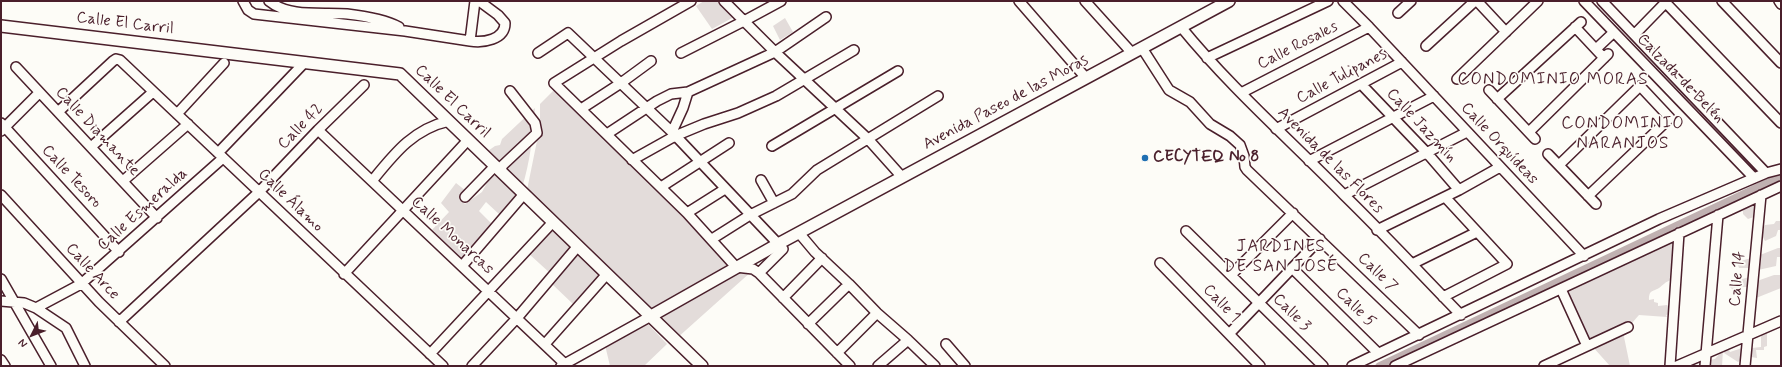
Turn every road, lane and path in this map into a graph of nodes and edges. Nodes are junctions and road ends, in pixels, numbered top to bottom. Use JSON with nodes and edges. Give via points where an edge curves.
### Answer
{"nodes":[{"id":1,"x":244,"y":1,"type":"edge"},
{"id":2,"x":475,"y":1,"type":"edge"},
{"id":3,"x":479,"y":1,"type":"edge"},
{"id":4,"x":691,"y":1,"type":"edge"},
{"id":5,"x":724,"y":1,"type":"edge"},
{"id":6,"x":781,"y":1,"type":"edge"},
{"id":7,"x":1019,"y":1,"type":"edge"},
{"id":8,"x":1085,"y":1,"type":"edge"},
{"id":9,"x":1229,"y":1,"type":"edge"},
{"id":10,"x":1328,"y":1,"type":"edge"},
{"id":11,"x":1343,"y":1,"type":"edge"},
{"id":12,"x":1411,"y":1,"type":"edge"},
{"id":13,"x":1476,"y":1,"type":"edge"},
{"id":14,"x":1538,"y":1,"type":"edge"},
{"id":15,"x":1584,"y":1,"type":"edge"},
{"id":16,"x":1602,"y":1,"type":"edge"},
{"id":17,"x":1722,"y":1,"type":"edge"},
{"id":18,"x":1779,"y":1,"type":"edge"},
{"id":19,"x":270,"y":2,"type":"edge"},
{"id":20,"x":1666,"y":2,"type":"edge"},
{"id":21,"x":1781,"y":4,"type":"edge"},
{"id":22,"x":1398,"y":13,"type":"dead end"},
{"id":23,"x":268,"y":16,"type":"junction"},
{"id":24,"x":826,"y":17,"type":"dead end"},
{"id":25,"x":744,"y":21,"type":"junction"},
{"id":26,"x":1,"y":26,"type":"edge"},
{"id":27,"x":1369,"y":26,"type":"junction"},
{"id":28,"x":1181,"y":27,"type":"junction"},
{"id":29,"x":405,"y":31,"type":"junction"},
{"id":30,"x":1506,"y":32,"type":"junction"},
{"id":31,"x":1614,"y":32,"type":"junction"},
{"id":32,"x":1635,"y":34,"type":"junction"},
{"id":33,"x":470,"y":42,"type":"junction"},
{"id":34,"x":1426,"y":46,"type":"dead end"},
{"id":35,"x":1596,"y":49,"type":"junction"},
{"id":36,"x":854,"y":50,"type":"dead end"},
{"id":37,"x":1137,"y":50,"type":"junction"},
{"id":38,"x":538,"y":52,"type":"dead end"},
{"id":39,"x":775,"y":52,"type":"junction"},
{"id":40,"x":681,"y":53,"type":"dead end"},
{"id":41,"x":593,"y":57,"type":"junction"},
{"id":42,"x":1207,"y":58,"type":"junction"},
{"id":43,"x":651,"y":61,"type":"dead end"},
{"id":44,"x":305,"y":62,"type":"junction"},
{"id":45,"x":1402,"y":62,"type":"junction"},
{"id":46,"x":224,"y":63,"type":"dead end"},
{"id":47,"x":1781,"y":63,"type":"edge"},
{"id":48,"x":16,"y":68,"type":"dead end"},
{"id":49,"x":898,"y":72,"type":"dead end"},
{"id":50,"x":1086,"y":78,"type":"junction"},
{"id":51,"x":804,"y":79,"type":"junction"},
{"id":52,"x":1457,"y":79,"type":"dead end"},
{"id":53,"x":364,"y":84,"type":"dead end"},
{"id":54,"x":621,"y":84,"type":"junction"},
{"id":55,"x":1361,"y":84,"type":"junction"},
{"id":56,"x":510,"y":90,"type":"dead end"},
{"id":57,"x":1489,"y":90,"type":"dead end"},
{"id":58,"x":1670,"y":90,"type":"junction"},
{"id":59,"x":153,"y":92,"type":"junction"},
{"id":60,"x":688,"y":92,"type":"junction"},
{"id":61,"x":40,"y":93,"type":"junction"},
{"id":62,"x":1240,"y":93,"type":"junction"},
{"id":63,"x":938,"y":96,"type":"dead end"},
{"id":64,"x":1434,"y":96,"type":"junction"},
{"id":65,"x":1694,"y":97,"type":"junction"},
{"id":66,"x":1497,"y":99,"type":"junction"},
{"id":67,"x":1656,"y":102,"type":"junction"},
{"id":68,"x":1685,"y":106,"type":"junction"},
{"id":69,"x":645,"y":108,"type":"junction"},
{"id":70,"x":581,"y":110,"type":"junction"},
{"id":71,"x":836,"y":110,"type":"junction"},
{"id":72,"x":58,"y":112,"type":"junction"},
{"id":73,"x":176,"y":114,"type":"junction"},
{"id":74,"x":1394,"y":117,"type":"junction"},
{"id":75,"x":449,"y":121,"type":"junction"},
{"id":76,"x":1781,"y":123,"type":"edge"},
{"id":77,"x":188,"y":124,"type":"junction"},
{"id":78,"x":2,"y":127,"type":"edge"},
{"id":79,"x":1276,"y":129,"type":"junction"},
{"id":80,"x":318,"y":130,"type":"junction"},
{"id":81,"x":1467,"y":132,"type":"junction"},
{"id":82,"x":607,"y":134,"type":"junction"},
{"id":83,"x":674,"y":134,"type":"junction"},
{"id":84,"x":868,"y":139,"type":"junction"},
{"id":85,"x":468,"y":140,"type":"junction"},
{"id":86,"x":730,"y":143,"type":"dead end"},
{"id":87,"x":772,"y":146,"type":"dead end"},
{"id":88,"x":91,"y":147,"type":"junction"},
{"id":89,"x":1428,"y":153,"type":"junction"},
{"id":90,"x":1548,"y":154,"type":"dead end"},
{"id":91,"x":221,"y":155,"type":"junction"},
{"id":92,"x":632,"y":160,"type":"junction"},
{"id":93,"x":699,"y":161,"type":"junction"},
{"id":94,"x":1309,"y":161,"type":"junction"},
{"id":95,"x":1559,"y":164,"type":"junction"},
{"id":96,"x":1500,"y":167,"type":"junction"},
{"id":97,"x":497,"y":168,"type":"junction"},
{"id":98,"x":1781,"y":169,"type":"edge"},
{"id":99,"x":1766,"y":173,"type":"junction"},
{"id":100,"x":902,"y":177,"type":"junction"},
{"id":101,"x":1754,"y":178,"type":"junction"},
{"id":102,"x":761,"y":180,"type":"dead end"},
{"id":103,"x":123,"y":181,"type":"junction"},
{"id":104,"x":372,"y":181,"type":"junction"},
{"id":105,"x":1781,"y":186,"type":"edge"},
{"id":106,"x":661,"y":187,"type":"junction"},
{"id":107,"x":725,"y":189,"type":"junction"},
{"id":108,"x":1459,"y":190,"type":"junction"},
{"id":109,"x":259,"y":192,"type":"junction"},
{"id":110,"x":524,"y":194,"type":"junction"},
{"id":111,"x":1,"y":195,"type":"edge"},
{"id":112,"x":1344,"y":195,"type":"junction"},
{"id":113,"x":1761,"y":195,"type":"junction"},
{"id":114,"x":1588,"y":196,"type":"junction"},
{"id":115,"x":466,"y":197,"type":"dead end"},
{"id":116,"x":1445,"y":197,"type":"junction"},
{"id":117,"x":774,"y":203,"type":"junction"},
{"id":118,"x":1596,"y":204,"type":"dead end"},
{"id":119,"x":403,"y":210,"type":"junction"},
{"id":120,"x":687,"y":213,"type":"junction"},
{"id":121,"x":1293,"y":213,"type":"junction"},
{"id":122,"x":750,"y":215,"type":"junction"},
{"id":123,"x":1718,"y":215,"type":"junction"},
{"id":124,"x":157,"y":218,"type":"junction"},
{"id":125,"x":553,"y":222,"type":"junction"},
{"id":126,"x":1377,"y":230,"type":"junction"},
{"id":127,"x":1186,"y":232,"type":"dead end"},
{"id":128,"x":1477,"y":232,"type":"junction"},
{"id":129,"x":799,"y":233,"type":"junction"},
{"id":130,"x":1679,"y":233,"type":"junction"},
{"id":131,"x":712,"y":239,"type":"junction"},
{"id":132,"x":1320,"y":239,"type":"junction"},
{"id":133,"x":778,"y":244,"type":"junction"},
{"id":134,"x":578,"y":246,"type":"junction"},
{"id":135,"x":119,"y":252,"type":"junction"},
{"id":136,"x":1584,"y":256,"type":"junction"},
{"id":137,"x":822,"y":258,"type":"junction"},
{"id":138,"x":1160,"y":262,"type":"dead end"},
{"id":139,"x":1412,"y":264,"type":"junction"},
{"id":140,"x":462,"y":266,"type":"junction"},
{"id":141,"x":736,"y":267,"type":"junction"},
{"id":142,"x":1292,"y":268,"type":"junction"},
{"id":143,"x":759,"y":273,"type":"junction"},
{"id":144,"x":344,"y":274,"type":"junction"},
{"id":145,"x":607,"y":274,"type":"junction"},
{"id":146,"x":1231,"y":275,"type":"junction"},
{"id":147,"x":2,"y":283,"type":"edge"},
{"id":148,"x":81,"y":284,"type":"junction"},
{"id":149,"x":849,"y":284,"type":"junction"},
{"id":150,"x":1561,"y":289,"type":"junction"},
{"id":151,"x":488,"y":291,"type":"junction"},
{"id":152,"x":1443,"y":297,"type":"junction"},
{"id":153,"x":783,"y":298,"type":"junction"},
{"id":154,"x":1,"y":301,"type":"edge"},
{"id":155,"x":14,"y":302,"type":"junction"},
{"id":156,"x":1259,"y":302,"type":"junction"},
{"id":157,"x":36,"y":308,"type":"junction"},
{"id":158,"x":877,"y":313,"type":"junction"},
{"id":159,"x":1460,"y":315,"type":"junction"},
{"id":160,"x":651,"y":316,"type":"junction"},
{"id":161,"x":517,"y":318,"type":"junction"},
{"id":162,"x":1781,"y":321,"type":"edge"},
{"id":163,"x":119,"y":322,"type":"junction"},
{"id":164,"x":808,"y":324,"type":"junction"},
{"id":165,"x":1628,"y":327,"type":"dead end"},
{"id":166,"x":1229,"y":334,"type":"junction"},
{"id":167,"x":1748,"y":334,"type":"junction"},
{"id":168,"x":1419,"y":335,"type":"junction"},
{"id":169,"x":908,"y":340,"type":"junction"},
{"id":170,"x":545,"y":344,"type":"junction"},
{"id":171,"x":946,"y":344,"type":"dead end"},
{"id":172,"x":1587,"y":346,"type":"junction"},
{"id":173,"x":837,"y":353,"type":"junction"},
{"id":174,"x":1378,"y":353,"type":"junction"},
{"id":175,"x":1707,"y":353,"type":"junction"},
{"id":176,"x":430,"y":354,"type":"junction"},
{"id":177,"x":1,"y":360,"type":"edge"},
{"id":178,"x":563,"y":365,"type":"edge"},
{"id":179,"x":5,"y":366,"type":"edge"},
{"id":180,"x":51,"y":366,"type":"edge"},
{"id":181,"x":85,"y":366,"type":"edge"},
{"id":182,"x":165,"y":366,"type":"edge"},
{"id":183,"x":443,"y":366,"type":"edge"},
{"id":184,"x":472,"y":366,"type":"edge"},
{"id":185,"x":702,"y":366,"type":"edge"},
{"id":186,"x":850,"y":366,"type":"edge"},
{"id":187,"x":878,"y":366,"type":"edge"},
{"id":188,"x":935,"y":366,"type":"edge"},
{"id":189,"x":965,"y":366,"type":"edge"},
{"id":190,"x":1260,"y":366,"type":"edge"},
{"id":191,"x":1323,"y":366,"type":"edge"},
{"id":192,"x":1352,"y":366,"type":"edge"},
{"id":193,"x":1394,"y":366,"type":"edge"},
{"id":194,"x":1544,"y":366,"type":"edge"},
{"id":195,"x":1670,"y":366,"type":"edge"},
{"id":196,"x":1677,"y":366,"type":"edge"},
{"id":197,"x":1705,"y":366,"type":"edge"},
{"id":198,"x":1745,"y":366,"type":"edge"}],
"edges":[{"from":1,"to":23,"type":"street","via":[[248,10],[254,14]]},
{"from":2,"to":33,"type":"street"},
{"from":3,"to":33,"type":"street","via":[[498,15],[505,23],[505,29],[502,34],[491,40]]},
{"from":4,"to":41,"type":"street"},
{"from":5,"to":25,"type":"street"},
{"from":6,"to":25,"type":"street"},
{"from":7,"to":50,"type":"street"},
{"from":8,"to":37,"type":"street"},
{"from":9,"to":28,"type":"main road","name":"Avenida Paseo de las Moras"},
{"from":10,"to":42,"type":"street"},
{"from":11,"to":27,"type":"street","name":"Calle Orquídeas"},
{"from":12,"to":22,"type":"street"},
{"from":13,"to":30,"type":"street"},
{"from":13,"to":34,"type":"street"},
{"from":14,"to":30,"type":"street"},
{"from":15,"to":31,"type":"street","name":"Calzada de Belén"},
{"from":16,"to":32,"type":"street","name":"Calzada de Belén"},
{"from":17,"to":47,"type":"street"},
{"from":18,"to":21,"type":"street"},
{"from":19,"to":23,"type":"street"},
{"from":19,"to":29,"type":"street","via":[[300,12],[348,14],[383,21]]},
{"from":20,"to":32,"type":"street"},
{"from":20,"to":76,"type":"street"},
{"from":23,"to":29,"type":"street"},
{"from":24,"to":39,"type":"street"},
{"from":25,"to":39,"type":"street"},
{"from":25,"to":40,"type":"street"},
{"from":26,"to":44,"type":"main road","name":"Calle El Carril"},
{"from":27,"to":45,"type":"street","name":"Calle Orquídeas"},
{"from":27,"to":62,"type":"street","name":"Calle Rosales"},
{"from":28,"to":37,"type":"main road","name":"Avenida Paseo de las Moras"},
{"from":28,"to":42,"type":"street","name":"Avenida de las Flores"},
{"from":29,"to":33,"type":"street"},
{"from":30,"to":52,"type":"street"},
{"from":31,"to":35,"type":"street"},
{"from":31,"to":58,"type":"street","name":"Calzada de Belén"},
{"from":32,"to":65,"type":"street","name":"Calzada de Belén"},
{"from":35,"to":66,"type":"street","via":[[1578,24]]},
{"from":35,"to":66,"type":"street","via":[[1606,56],[1532,135]]},
{"from":36,"to":51,"type":"street"},
{"from":37,"to":50,"type":"main road","name":"Avenida Paseo de las Moras"},
{"from":37,"to":121,"type":"street","name":"Calle 7","via":[[1169,90],[1190,102],[1210,124],[1240,145],[1245,167]]},
{"from":38,"to":41,"type":"street","via":[[568,33]]},
{"from":39,"to":51,"type":"street"},
{"from":39,"to":60,"type":"street"},
{"from":41,"to":54,"type":"street"},
{"from":41,"to":70,"type":"street","via":[[554,83]]},
{"from":42,"to":62,"type":"street","name":"Avenida de las Flores"},
{"from":43,"to":54,"type":"street"},
{"from":44,"to":75,"type":"main road","name":"Calle El Carril","via":[[400,74]]},
{"from":44,"to":91,"type":"street"},
{"from":45,"to":55,"type":"street","name":"Calle Tulipanes"},
{"from":45,"to":64,"type":"street","name":"Calle Orquídeas"},
{"from":46,"to":73,"type":"street"},
{"from":48,"to":61,"type":"street","name":"Calle Diamante"},
{"from":49,"to":71,"type":"street"},
{"from":50,"to":100,"type":"main road","name":"Avenida Paseo de las Moras"},
{"from":51,"to":71,"type":"street"},
{"from":51,"to":83,"type":"street","via":[[776,96],[738,113]]},
{"from":53,"to":80,"type":"street","name":"Calle 42"},
{"from":54,"to":69,"type":"street"},
{"from":54,"to":70,"type":"street"},
{"from":55,"to":74,"type":"street","name":"Calle Jazmín"},
{"from":55,"to":79,"type":"street","name":"Calle Tulipanes"},
{"from":56,"to":97,"type":"street","via":[[535,123],[536,133]]},
{"from":57,"to":66,"type":"street"},
{"from":58,"to":67,"type":"street"},
{"from":58,"to":68,"type":"street","name":"Calzada de Belén"},
{"from":59,"to":72,"type":"street","name":"Calle Álamo","via":[[116,59]]},
{"from":59,"to":73,"type":"street","name":"Calle Álamo"},
{"from":59,"to":88,"type":"street"},
{"from":60,"to":69,"type":"street","via":[[671,94]]},
{"from":60,"to":83,"type":"street"},
{"from":61,"to":72,"type":"street","name":"Calle Diamante"},
{"from":61,"to":78,"type":"street"},
{"from":62,"to":79,"type":"street","name":"Avenida de las Flores"},
{"from":63,"to":84,"type":"street"},
{"from":64,"to":74,"type":"street"},
{"from":64,"to":81,"type":"street","name":"Calle Orquídeas"},
{"from":65,"to":68,"type":"street"},
{"from":65,"to":99,"type":"street","name":"Calzada de Belén"},
{"from":67,"to":95,"type":"street","via":[[1640,86]]},
{"from":67,"to":114,"type":"street","via":[[1670,118]]},
{"from":68,"to":101,"type":"street","name":"Calzada de Belén"},
{"from":69,"to":82,"type":"street"},
{"from":69,"to":83,"type":"street"},
{"from":70,"to":82,"type":"street"},
{"from":71,"to":84,"type":"street"},
{"from":71,"to":87,"type":"street"},
{"from":72,"to":88,"type":"street","name":"Calle Diamante"},
{"from":73,"to":77,"type":"street","name":"Calle Álamo"},
{"from":74,"to":89,"type":"street","name":"Calle Jazmín"},
{"from":74,"to":94,"type":"street"},
{"from":75,"to":85,"type":"main road","name":"Calle El Carril"},
{"from":75,"to":104,"type":"street","via":[[417,133],[392,156]]},
{"from":77,"to":91,"type":"street","name":"Calle Álamo"},
{"from":77,"to":103,"type":"street"},
{"from":78,"to":135,"type":"street","name":"Calle Tesoro"},
{"from":79,"to":94,"type":"street","name":"Avenida de las Flores"},
{"from":80,"to":104,"type":"street","name":"Calle Monarcas"},
{"from":80,"to":109,"type":"street","name":"Calle 42"},
{"from":81,"to":89,"type":"street"},
{"from":81,"to":96,"type":"street","name":"Calle Orquídeas"},
{"from":82,"to":92,"type":"street"},
{"from":83,"to":92,"type":"street"},
{"from":83,"to":93,"type":"street"},
{"from":84,"to":100,"type":"street"},
{"from":84,"to":117,"type":"street","via":[[817,170],[792,194]]},
{"from":85,"to":97,"type":"main road","name":"Calle El Carril"},
{"from":85,"to":119,"type":"street"},
{"from":86,"to":93,"type":"street"},
{"from":88,"to":103,"type":"street","name":"Calle Diamante"},
{"from":89,"to":108,"type":"street","name":"Calle Jazmín"},
{"from":89,"to":112,"type":"street"},
{"from":90,"to":95,"type":"street"},
{"from":91,"to":109,"type":"street","name":"Calle Álamo"},
{"from":91,"to":124,"type":"street","name":"Calle Esmeralda"},
{"from":92,"to":106,"type":"street"},
{"from":93,"to":106,"type":"street"},
{"from":93,"to":107,"type":"street"},
{"from":94,"to":112,"type":"street","name":"Avenida de las Flores"},
{"from":95,"to":114,"type":"street"},
{"from":96,"to":108,"type":"street"},
{"from":96,"to":136,"type":"street","name":"Calle Orquídeas"},
{"from":97,"to":110,"type":"main road","name":"Calle El Carril"},
{"from":97,"to":115,"type":"street"},
{"from":98,"to":99,"type":"street"},
{"from":99,"to":101,"type":"street"},
{"from":100,"to":129,"type":"main road","name":"Avenida Paseo de las Moras"},
{"from":101,"to":136,"type":"street","via":[[1659,219]]},
{"from":102,"to":117,"type":"street"},
{"from":103,"to":124,"type":"street","name":"Calle Diamante"},
{"from":104,"to":119,"type":"street","name":"Calle Monarcas"},
{"from":105,"to":113,"type":"street"},
{"from":106,"to":120,"type":"street"},
{"from":107,"to":120,"type":"street"},
{"from":107,"to":122,"type":"street"},
{"from":108,"to":116,"type":"street"},
{"from":109,"to":144,"type":"street","name":"Calle Álamo"},
{"from":109,"to":163,"type":"street","name":"Calle 42"},
{"from":110,"to":125,"type":"main road","name":"Calle El Carril"},
{"from":110,"to":140,"type":"street"},
{"from":111,"to":148,"type":"street","name":"Calle Arce"},
{"from":112,"to":126,"type":"street","name":"Avenida de las Flores"},
{"from":113,"to":123,"type":"street"},
{"from":113,"to":167,"type":"street","name":"Calle 14"},
{"from":114,"to":118,"type":"street"},
{"from":116,"to":126,"type":"street"},
{"from":116,"to":128,"type":"street"},
{"from":117,"to":122,"type":"street"},
{"from":119,"to":140,"type":"street","name":"Calle Monarcas"},
{"from":119,"to":144,"type":"street"},
{"from":120,"to":131,"type":"street"},
{"from":121,"to":132,"type":"street","name":"Calle 7"},
{"from":121,"to":146,"type":"street"},
{"from":122,"to":131,"type":"street"},
{"from":122,"to":133,"type":"street"},
{"from":123,"to":130,"type":"street"},
{"from":123,"to":175,"type":"street"},
{"from":124,"to":135,"type":"street","name":"Calle Esmeralda"},
{"from":125,"to":134,"type":"main road","name":"Calle El Carril"},
{"from":125,"to":151,"type":"street"},
{"from":126,"to":139,"type":"street","name":"Avenida de las Flores"},
{"from":127,"to":146,"type":"street","name":"Calle 3"},
{"from":128,"to":139,"type":"street"},
{"from":128,"to":152,"type":"street","via":[[1507,264]]},
{"from":129,"to":133,"type":"main road","name":"Avenida Paseo de las Moras"},
{"from":129,"to":137,"type":"street"},
{"from":130,"to":150,"type":"street"},
{"from":130,"to":195,"type":"street"},
{"from":131,"to":141,"type":"street"},
{"from":132,"to":142,"type":"street"},
{"from":132,"to":168,"type":"street","name":"Calle 7"},
{"from":133,"to":141,"type":"main road","name":"Avenida Paseo de las Moras"},
{"from":133,"to":143,"type":"street","via":[[783,249]]},
{"from":134,"to":145,"type":"main road","name":"Calle El Carril"},
{"from":134,"to":161,"type":"street"},
{"from":135,"to":148,"type":"street","name":"Calle Esmeralda"},
{"from":136,"to":159,"type":"street"},
{"from":137,"to":149,"type":"street"},
{"from":137,"to":153,"type":"street"},
{"from":138,"to":166,"type":"street","name":"Calle 1"},
{"from":139,"to":152,"type":"street","name":"Avenida de las Flores"},
{"from":140,"to":151,"type":"street","name":"Calle Monarcas"},
{"from":141,"to":143,"type":"street","via":[[753,269]]},
{"from":141,"to":160,"type":"main road","name":"Avenida Paseo de las Moras"},
{"from":142,"to":156,"type":"street"},
{"from":142,"to":174,"type":"street","name":"Calle 5"},
{"from":143,"to":153,"type":"street"},
{"from":144,"to":176,"type":"street","name":"Calle Álamo"},
{"from":145,"to":160,"type":"main road","name":"Calle El Carril"},
{"from":145,"to":170,"type":"street"},
{"from":146,"to":156,"type":"street","name":"Calle 3"},
{"from":147,"to":155,"type":"street"},
{"from":148,"to":157,"type":"street","name":"Calle Esmeralda"},
{"from":148,"to":163,"type":"street","name":"Calle Arce"},
{"from":149,"to":158,"type":"street"},
{"from":149,"to":164,"type":"street"},
{"from":150,"to":172,"type":"street"},
{"from":150,"to":193,"type":"street"},
{"from":151,"to":161,"type":"street","name":"Calle Monarcas"},
{"from":151,"to":176,"type":"street"},
{"from":152,"to":159,"type":"street","name":"Avenida de las Flores"},
{"from":153,"to":164,"type":"street"},
{"from":154,"to":155,"type":"street"},
{"from":155,"to":157,"type":"street"},
{"from":155,"to":180,"type":"street"},
{"from":156,"to":166,"type":"street"},
{"from":156,"to":191,"type":"street","name":"Calle 3"},
{"from":157,"to":181,"type":"street","via":[[66,328]]},
{"from":158,"to":169,"type":"street"},
{"from":158,"to":173,"type":"street"},
{"from":159,"to":168,"type":"street"},
{"from":160,"to":178,"type":"street"},
{"from":160,"to":185,"type":"main road","name":"Calle El Carril"},
{"from":161,"to":170,"type":"street","name":"Calle Monarcas"},
{"from":161,"to":184,"type":"street"},
{"from":162,"to":167,"type":"street"},
{"from":163,"to":182,"type":"street","name":"Calle Arce"},
{"from":164,"to":173,"type":"street"},
{"from":165,"to":172,"type":"street"},
{"from":166,"to":190,"type":"street","name":"Calle 1"},
{"from":167,"to":175,"type":"street"},
{"from":167,"to":198,"type":"street","name":"Calle 14"},
{"from":168,"to":174,"type":"street"},
{"from":169,"to":187,"type":"street"},
{"from":169,"to":188,"type":"street"},
{"from":170,"to":178,"type":"street","name":"Calle Monarcas"},
{"from":171,"to":189,"type":"street"},
{"from":172,"to":194,"type":"street"},
{"from":173,"to":186,"type":"street"},
{"from":174,"to":192,"type":"street"},
{"from":175,"to":196,"type":"street"},
{"from":175,"to":197,"type":"street"},
{"from":176,"to":183,"type":"street","name":"Calle Álamo"},
{"from":177,"to":179,"type":"street"}]}
